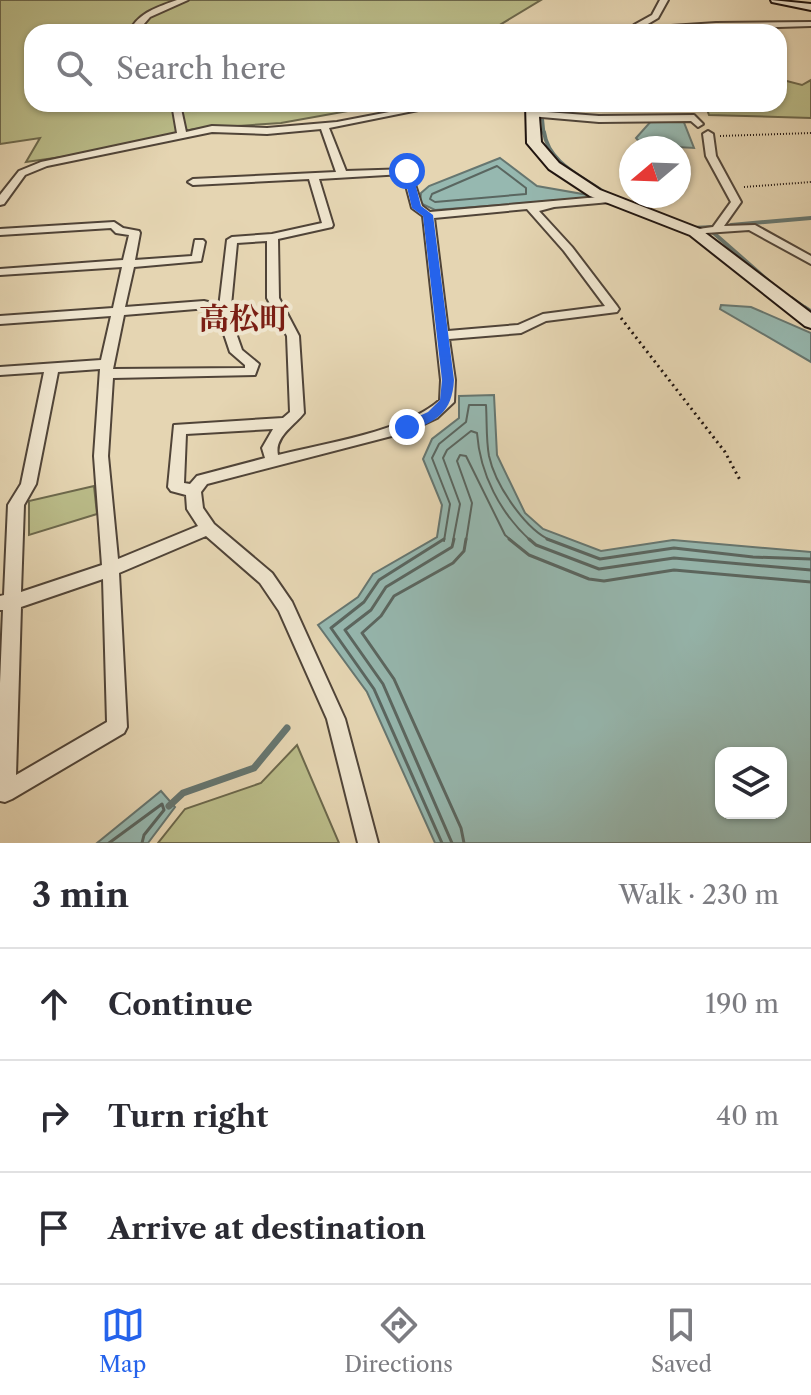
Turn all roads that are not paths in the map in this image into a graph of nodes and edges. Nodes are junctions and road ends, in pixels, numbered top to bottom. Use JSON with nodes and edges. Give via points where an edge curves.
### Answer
{"nodes":[{"id":1,"x":184,"y":0,"type":"edge"},
{"id":2,"x":664,"y":0,"type":"edge"},
{"id":3,"x":776,"y":0,"type":"edge"},
{"id":4,"x":811,"y":7,"type":"edge"},
{"id":5,"x":136,"y":24,"type":"edge"},
{"id":6,"x":642,"y":24,"type":"edge"},
{"id":7,"x":811,"y":24,"type":"edge"},
{"id":8,"x":787,"y":25,"type":"edge"},
{"id":9,"x":178,"y":112,"type":"edge"},
{"id":10,"x":412,"y":112,"type":"edge"},
{"id":11,"x":532,"y":112,"type":"edge"},
{"id":12,"x":552,"y":112,"type":"edge"},
{"id":13,"x":653,"y":112,"type":"edge"},
{"id":14,"x":657,"y":116,"type":"junction"},
{"id":15,"x":698,"y":124,"type":"dead end"},
{"id":16,"x":324,"y":126,"type":"junction"},
{"id":17,"x":182,"y":135,"type":"junction"},
{"id":18,"x":708,"y":135,"type":"road end"},
{"id":19,"x":342,"y":174,"type":"junction"},
{"id":20,"x":313,"y":176,"type":"junction"},
{"id":21,"x":193,"y":182,"type":"dead end"},
{"id":22,"x":610,"y":199,"type":"junction"},
{"id":23,"x":0,"y":202,"type":"edge"},
{"id":24,"x":557,"y":203,"type":"junction"},
{"id":25,"x":428,"y":215,"type":"junction"},
{"id":26,"x":716,"y":230,"type":"junction"},
{"id":27,"x":0,"y":232,"type":"edge"},
{"id":28,"x":695,"y":232,"type":"junction"},
{"id":29,"x":272,"y":237,"type":"junction"},
{"id":30,"x":199,"y":242,"type":"dead end"},
{"id":31,"x":811,"y":261,"type":"edge"},
{"id":32,"x":128,"y":264,"type":"junction"},
{"id":33,"x":0,"y":272,"type":"edge"},
{"id":34,"x":204,"y":305,"type":"dead end"},
{"id":35,"x":119,"y":312,"type":"junction"},
{"id":36,"x":0,"y":320,"type":"edge"},
{"id":37,"x":811,"y":322,"type":"edge"},
{"id":38,"x":442,"y":336,"type":"junction"},
{"id":39,"x":52,"y":368,"type":"junction"},
{"id":40,"x":106,"y":369,"type":"junction"},
{"id":41,"x":0,"y":371,"type":"edge"},
{"id":42,"x":287,"y":423,"type":"junction"},
{"id":43,"x":273,"y":462,"type":"junction"},
{"id":44,"x":193,"y":491,"type":"junction"},
{"id":45,"x":208,"y":528,"type":"junction"},
{"id":46,"x":111,"y":569,"type":"junction"},
{"id":47,"x":7,"y":602,"type":"edge"},
{"id":48,"x":3,"y":791,"type":"edge"},
{"id":49,"x":368,"y":843,"type":"edge"}],
"edges":[{"from":1,"to":5,"type":"street"},
{"from":2,"to":6,"type":"street","via":[[655,16]]},
{"from":3,"to":4,"type":"street"},
{"from":7,"to":8,"type":"street"},
{"from":9,"to":17,"type":"street"},
{"from":10,"to":16,"type":"street"},
{"from":11,"to":22,"type":"street","via":[[532,137],[539,151],[571,178]]},
{"from":12,"to":14,"type":"street","via":[[599,119]]},
{"from":13,"to":14,"type":"street"},
{"from":14,"to":15,"type":"street","via":[[682,112]]},
{"from":16,"to":17,"type":"street","via":[[212,129]]},
{"from":16,"to":19,"type":"street"},
{"from":17,"to":23,"type":"street","via":[[30,168]]},
{"from":18,"to":26,"type":"street","via":[[711,156],[736,202]]},
{"from":19,"to":20,"type":"street"},
{"from":19,"to":25,"type":"street","via":[[407,171],[417,208]]},
{"from":20,"to":21,"type":"street"},
{"from":20,"to":29,"type":"street","via":[[328,225]]},
{"from":22,"to":24,"type":"street"},
{"from":22,"to":28,"type":"street"},
{"from":24,"to":25,"type":"street"},
{"from":24,"to":38,"type":"street","via":[[532,210],[613,309],[543,318],[521,329]]},
{"from":25,"to":38,"type":"street"},
{"from":26,"to":28,"type":"street"},
{"from":26,"to":31,"type":"street","via":[[751,227]]},
{"from":27,"to":32,"type":"street","via":[[114,225],[135,233]]},
{"from":28,"to":37,"type":"street"},
{"from":29,"to":40,"type":"street","via":[[232,240],[224,316],[236,352],[252,364],[250,372]]},
{"from":29,"to":42,"type":"street","via":[[273,298],[293,336],[297,413]]},
{"from":30,"to":32,"type":"street","via":[[197,259]]},
{"from":32,"to":33,"type":"street"},
{"from":32,"to":35,"type":"street"},
{"from":34,"to":35,"type":"street"},
{"from":35,"to":36,"type":"street"},
{"from":35,"to":40,"type":"street"},
{"from":38,"to":43,"type":"street","via":[[447,402],[432,415],[407,427]]},
{"from":39,"to":40,"type":"street"},
{"from":39,"to":41,"type":"street"},
{"from":39,"to":47,"type":"street","via":[[28,484],[16,505]]},
{"from":40,"to":46,"type":"street","via":[[101,456]]},
{"from":42,"to":43,"type":"street","via":[[269,448]]},
{"from":42,"to":44,"type":"street","via":[[179,429],[176,487]]},
{"from":43,"to":44,"type":"street","via":[[202,480]]},
{"from":44,"to":45,"type":"street","via":[[195,509]]},
{"from":45,"to":46,"type":"street"},
{"from":45,"to":49,"type":"street","via":[[266,578],[286,607],[336,719]]},
{"from":46,"to":47,"type":"street"},
{"from":46,"to":48,"type":"street","via":[[117,727]]},
{"from":47,"to":48,"type":"street"}]}
